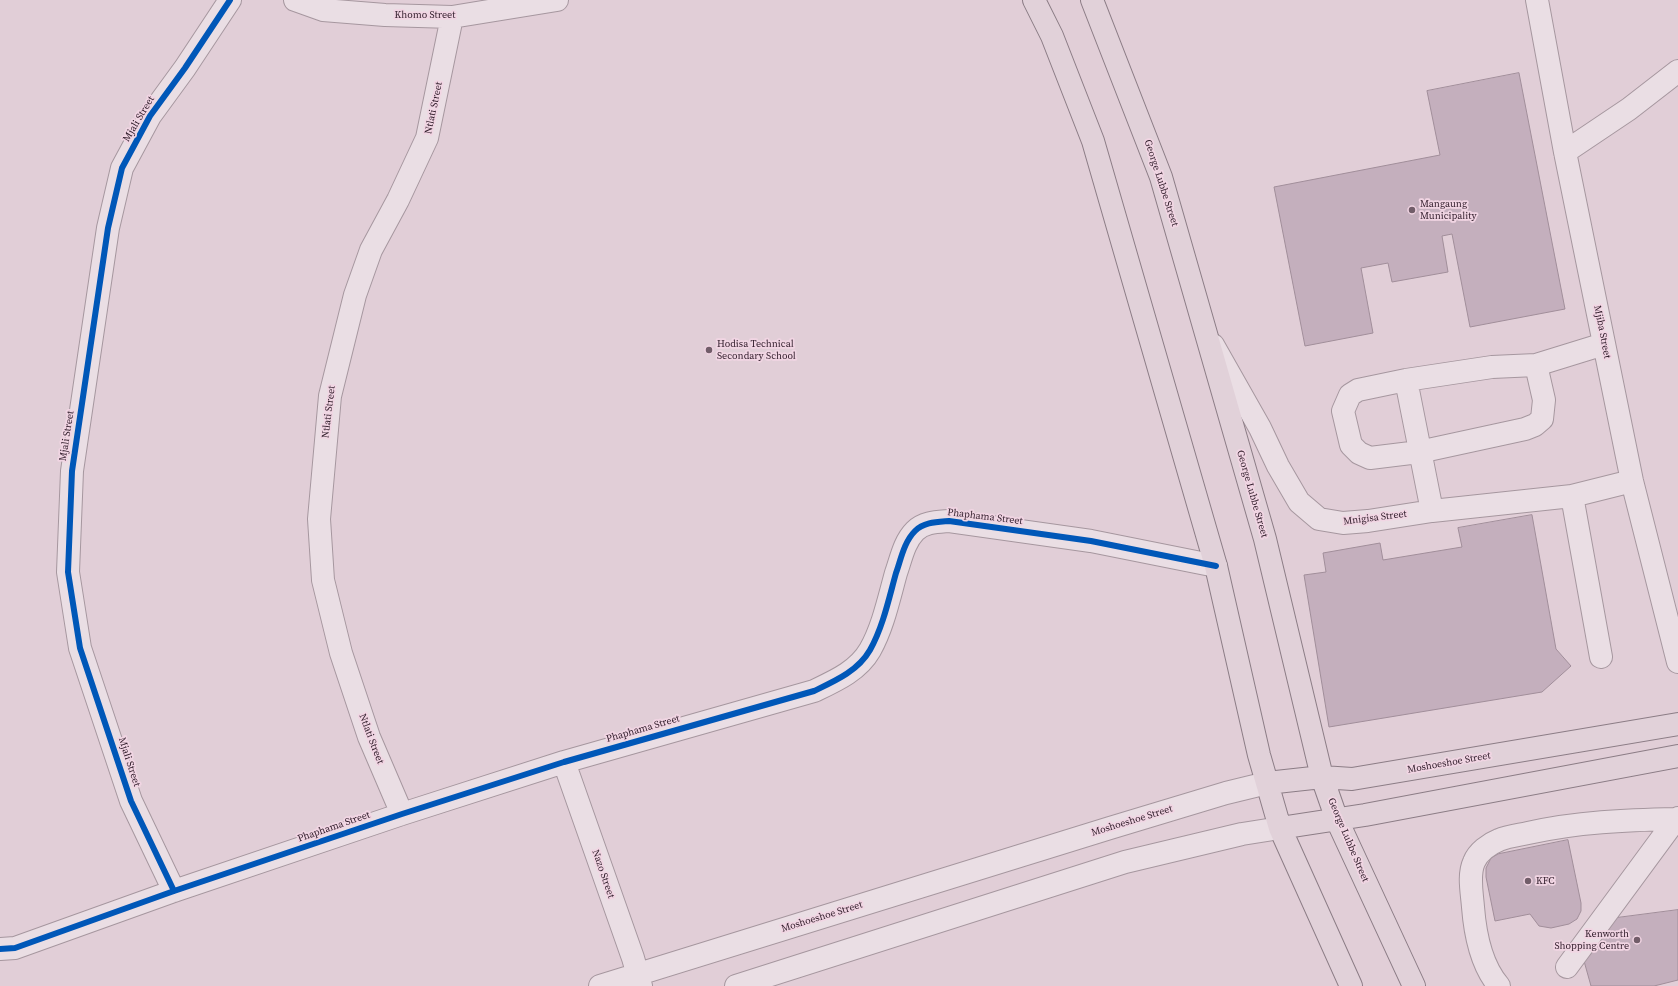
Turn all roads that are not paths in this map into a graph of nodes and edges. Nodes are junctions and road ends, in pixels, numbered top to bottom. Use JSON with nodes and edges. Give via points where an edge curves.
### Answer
{"nodes":[{"id":1,"x":230,"y":0,"type":"edge"},
{"id":2,"x":295,"y":0,"type":"edge"},
{"id":3,"x":557,"y":0,"type":"edge"},
{"id":4,"x":1034,"y":0,"type":"edge"},
{"id":5,"x":1092,"y":0,"type":"edge"},
{"id":6,"x":1537,"y":0,"type":"edge"},
{"id":7,"x":452,"y":17,"type":"junction"},
{"id":8,"x":1678,"y":71,"type":"edge"},
{"id":9,"x":1565,"y":152,"type":"junction"},
{"id":10,"x":1203,"y":326,"type":"junction"},
{"id":11,"x":1604,"y":344,"type":"junction"},
{"id":12,"x":1536,"y":365,"type":"junction"},
{"id":13,"x":1406,"y":380,"type":"junction"},
{"id":14,"x":1419,"y":452,"type":"junction"},
{"id":15,"x":1632,"y":481,"type":"junction"},
{"id":16,"x":1572,"y":496,"type":"junction"},
{"id":17,"x":1432,"y":510,"type":"junction"},
{"id":18,"x":1216,"y":566,"type":"junction"},
{"id":19,"x":1601,"y":657,"type":"dead end"},
{"id":20,"x":1678,"y":662,"type":"edge"},
{"id":21,"x":1678,"y":724,"type":"edge"},
{"id":22,"x":1678,"y":756,"type":"edge"},
{"id":23,"x":564,"y":762,"type":"junction"},
{"id":24,"x":1322,"y":777,"type":"junction"},
{"id":25,"x":1267,"y":783,"type":"junction"},
{"id":26,"x":402,"y":814,"type":"junction"},
{"id":27,"x":1677,"y":818,"type":"edge"},
{"id":28,"x":1337,"y":820,"type":"junction"},
{"id":29,"x":1280,"y":828,"type":"junction"},
{"id":30,"x":174,"y":891,"type":"junction"},
{"id":31,"x":0,"y":949,"type":"edge"},
{"id":32,"x":1567,"y":967,"type":"dead end"},
{"id":33,"x":639,"y":980,"type":"edge"},
{"id":34,"x":600,"y":986,"type":"edge"},
{"id":35,"x":736,"y":986,"type":"edge"},
{"id":36,"x":1351,"y":986,"type":"edge"},
{"id":37,"x":1414,"y":986,"type":"edge"},
{"id":38,"x":1499,"y":986,"type":"edge"}],
"edges":[{"from":1,"to":30,"type":"street","name":"Mjali Street","via":[[150,116],[122,168],[108,228],[72,471],[68,572],[80,648],[132,801]]},
{"from":2,"to":7,"type":"street","name":"Khomo Street","via":[[323,10]]},
{"from":3,"to":7,"type":"street","name":"Khomo Street"},
{"from":4,"to":18,"type":"main road","via":[[1052,36],[1093,141]]},
{"from":5,"to":10,"type":"main road","name":"George Lubbe Street","via":[[1161,178]]},
{"from":6,"to":9,"type":"street","name":"Mjiba Street"},
{"from":7,"to":26,"type":"street","name":"Ntlati Street","via":[[427,138],[371,250],[355,295],[330,396],[318,520],[323,580],[341,653],[368,737]]},
{"from":8,"to":9,"type":"street","via":[[1629,109]]},
{"from":9,"to":11,"type":"street","name":"Mjiba Street"},
{"from":10,"to":17,"type":"street","name":"Mnigisa Street","via":[[1299,502],[1319,519],[1343,523]]},
{"from":10,"to":24,"type":"main road","name":"George Lubbe Street","via":[[1265,539]]},
{"from":11,"to":12,"type":"street"},
{"from":11,"to":15,"type":"street","name":"Mjiba Street"},
{"from":12,"to":13,"type":"street","via":[[1492,366]]},
{"from":12,"to":14,"type":"street","via":[[1544,400],[1542,419],[1535,425]]},
{"from":13,"to":14,"type":"street"},
{"from":13,"to":14,"type":"street","via":[[1358,390],[1350,395],[1346,402],[1344,418],[1351,445],[1370,458]]},
{"from":14,"to":17,"type":"street"},
{"from":15,"to":16,"type":"street","name":"Mnigisa Street"},
{"from":15,"to":20,"type":"street","name":"Mjiba Street"},
{"from":16,"to":17,"type":"street","name":"Mnigisa Street"},
{"from":16,"to":19,"type":"street"},
{"from":18,"to":23,"type":"street","name":"Phaphama Street","via":[[1091,541],[949,521],[930,523],[915,531],[904,549],[880,628],[869,651],[855,668],[839,679],[814,691]]},
{"from":18,"to":25,"type":"main road"},
{"from":21,"to":24,"type":"main road","name":"Moshoeshoe Street","via":[[1352,779]]},
{"from":22,"to":28,"type":"main road"},
{"from":23,"to":26,"type":"street","name":"Phaphama Street"},
{"from":23,"to":33,"type":"street","name":"Nazo Street"},
{"from":24,"to":25,"type":"main road","name":"Moshoeshoe Street"},
{"from":24,"to":28,"type":"main road","name":"George Lubbe Street"},
{"from":25,"to":29,"type":"main road"},
{"from":25,"to":33,"type":"street","name":"Moshoeshoe Street","via":[[1102,830]]},
{"from":26,"to":30,"type":"street","name":"Phaphama Street"},
{"from":27,"to":32,"type":"street"},
{"from":27,"to":38,"type":"street","via":[[1558,826],[1500,840],[1484,849],[1474,862],[1472,874],[1474,922],[1486,966]]},
{"from":28,"to":29,"type":"main road"},
{"from":28,"to":37,"type":"main road","name":"George Lubbe Street"},
{"from":29,"to":35,"type":"street","via":[[1242,834],[1125,862]]},
{"from":29,"to":36,"type":"main road"},
{"from":30,"to":31,"type":"street","name":"Phaphama Street","via":[[15,948]]},
{"from":33,"to":34,"type":"street","name":"Moshoeshoe Street"}]}
